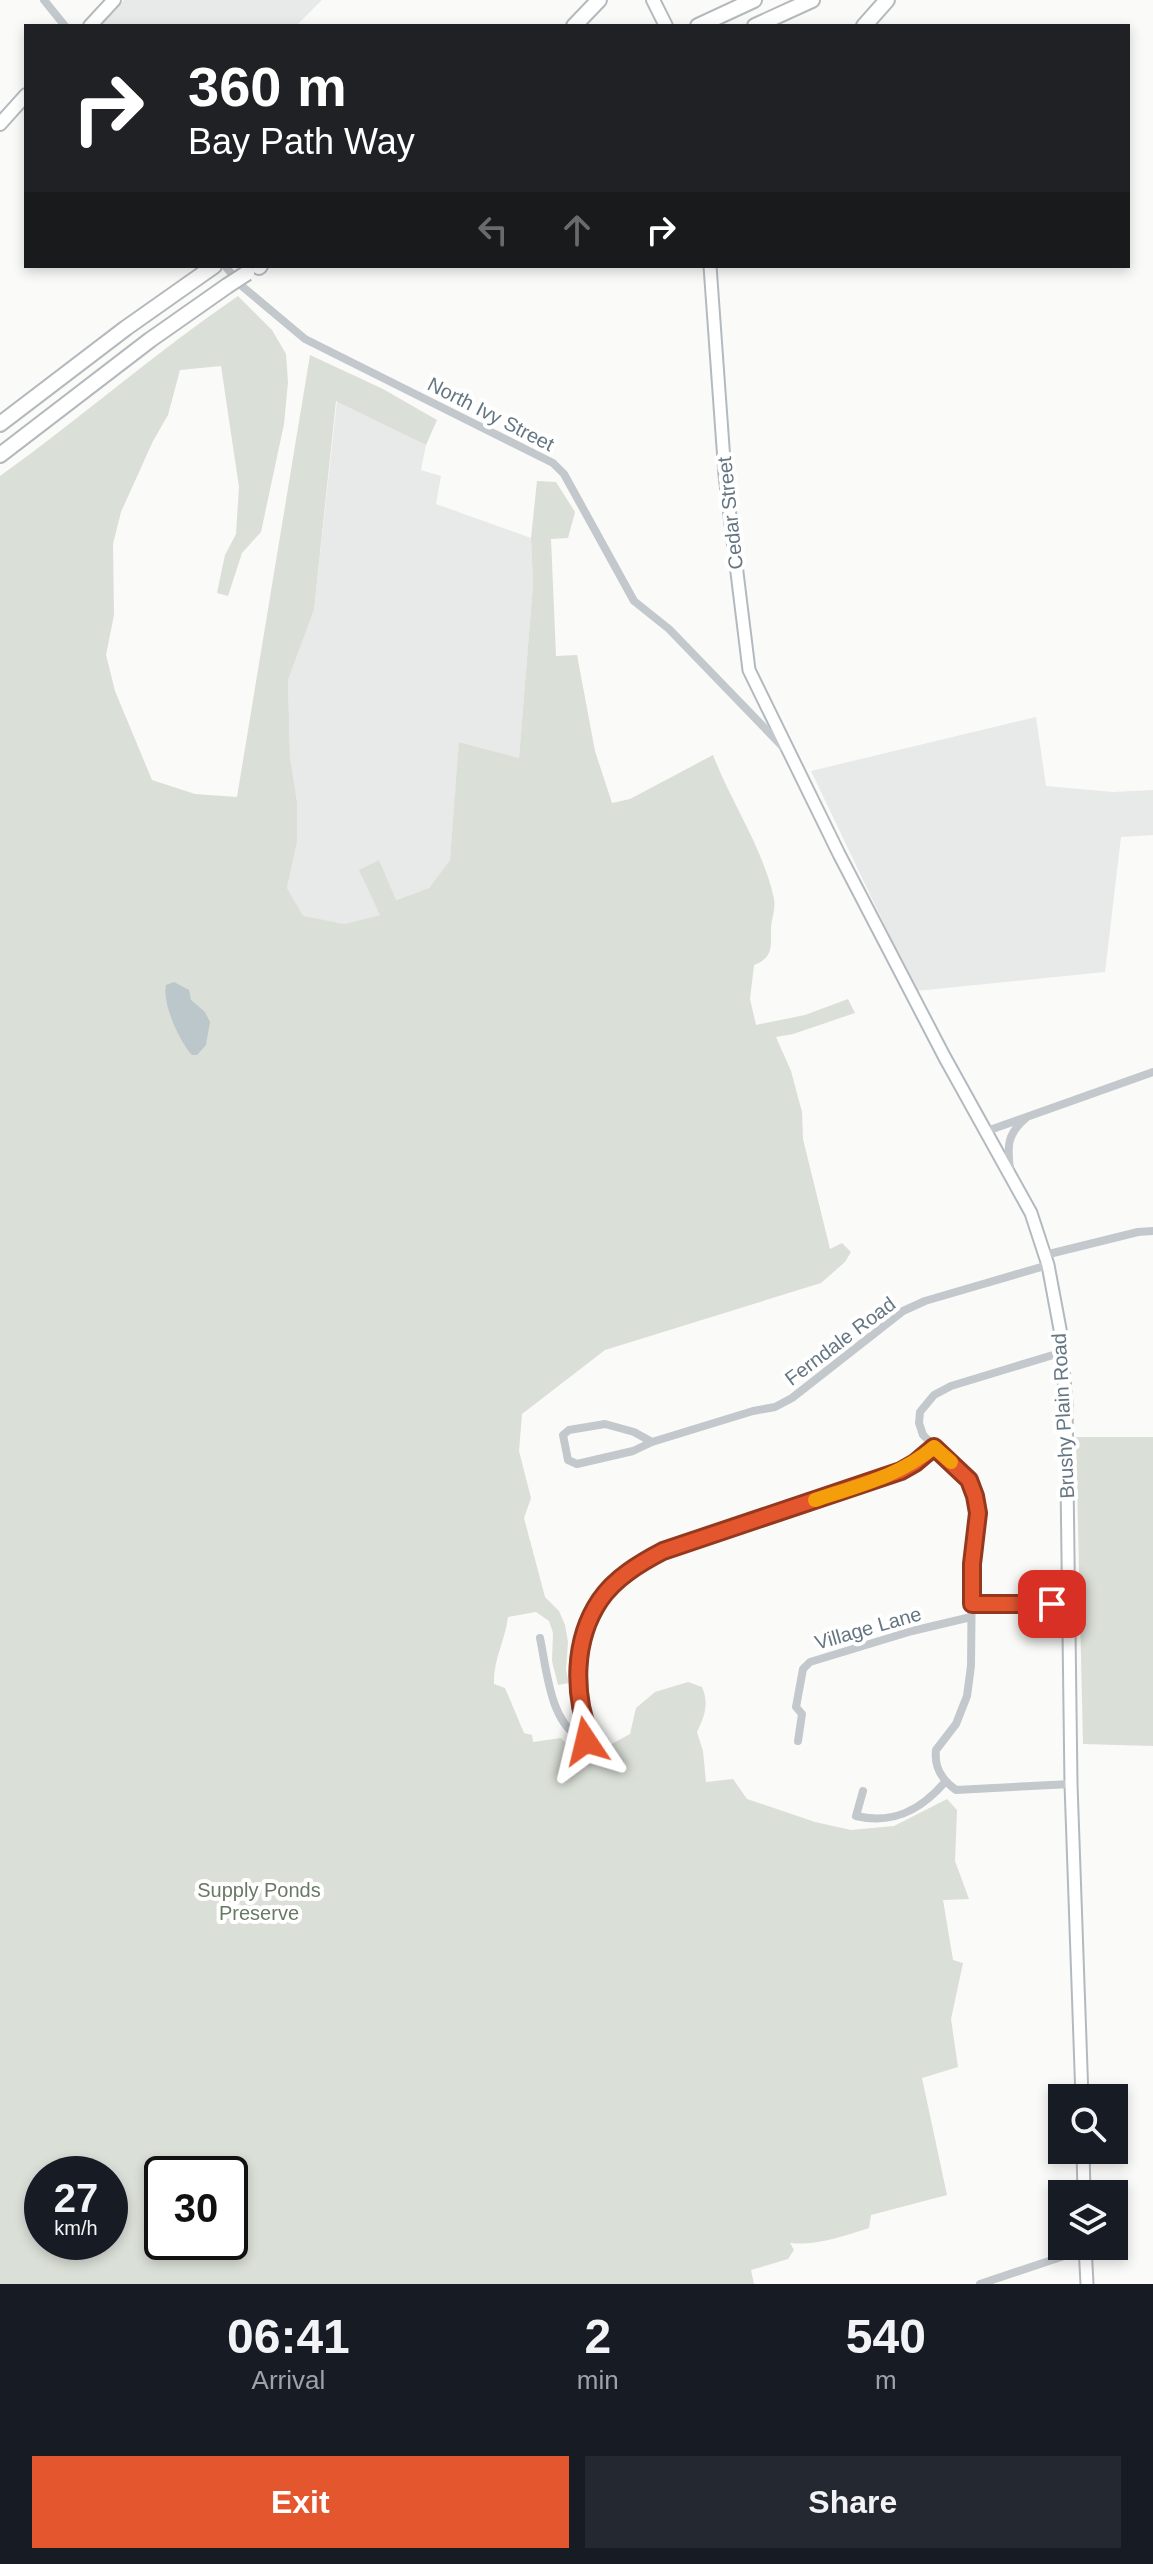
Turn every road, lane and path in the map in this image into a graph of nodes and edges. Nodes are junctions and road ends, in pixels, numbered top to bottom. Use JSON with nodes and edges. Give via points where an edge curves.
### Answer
{"nodes":[{"id":1,"x":44,"y":0,"type":"edge"},
{"id":2,"x":114,"y":0,"type":"edge"},
{"id":3,"x":599,"y":0,"type":"edge"},
{"id":4,"x":653,"y":0,"type":"edge"},
{"id":5,"x":754,"y":0,"type":"edge"},
{"id":6,"x":812,"y":0,"type":"edge"},
{"id":7,"x":887,"y":0,"type":"edge"},
{"id":8,"x":63,"y":24,"type":"edge"},
{"id":9,"x":92,"y":24,"type":"edge"},
{"id":10,"x":576,"y":24,"type":"edge"},
{"id":11,"x":665,"y":24,"type":"edge"},
{"id":12,"x":702,"y":24,"type":"edge"},
{"id":13,"x":759,"y":24,"type":"edge"},
{"id":14,"x":866,"y":24,"type":"edge"},
{"id":15,"x":24,"y":97,"type":"edge"},
{"id":16,"x":0,"y":124,"type":"edge"},
{"id":17,"x":215,"y":268,"type":"edge"},
{"id":18,"x":217,"y":268,"type":"edge"},
{"id":19,"x":257,"y":268,"type":"edge"},
{"id":20,"x":710,"y":268,"type":"edge"},
{"id":21,"x":0,"y":424,"type":"edge"},
{"id":22,"x":0,"y":455,"type":"edge"},
{"id":23,"x":787,"y":751,"type":"junction"},
{"id":24,"x":1153,"y":1072,"type":"edge"},
{"id":25,"x":1030,"y":1115,"type":"junction"},
{"id":26,"x":984,"y":1132,"type":"junction"},
{"id":27,"x":1010,"y":1175,"type":"junction"},
{"id":28,"x":1153,"y":1231,"type":"edge"},
{"id":29,"x":1046,"y":1260,"type":"junction"},
{"id":30,"x":1063,"y":1352,"type":"junction"},
{"id":31,"x":652,"y":1442,"type":"junction"},
{"id":32,"x":934,"y":1447,"type":"junction"},
{"id":33,"x":972,"y":1604,"type":"junction"},
{"id":34,"x":1069,"y":1604,"type":"junction"},
{"id":35,"x":971,"y":1617,"type":"junction"},
{"id":36,"x":540,"y":1638,"type":"dead end"},
{"id":37,"x":798,"y":1741,"type":"dead end"},
{"id":38,"x":945,"y":1782,"type":"junction"},
{"id":39,"x":1071,"y":1784,"type":"junction"},
{"id":40,"x":863,"y":1791,"type":"dead end"},
{"id":41,"x":1082,"y":2084,"type":"edge"},
{"id":42,"x":1048,"y":2260,"type":"edge"},
{"id":43,"x":1086,"y":2260,"type":"edge"},
{"id":44,"x":980,"y":2284,"type":"edge"},
{"id":45,"x":1087,"y":2284,"type":"edge"}],
"edges":[{"from":1,"to":8,"type":"street"},
{"from":2,"to":9,"type":"main road"},
{"from":3,"to":10,"type":"highway"},
{"from":4,"to":11,"type":"main road"},
{"from":5,"to":12,"type":"highway"},
{"from":6,"to":13,"type":"highway"},
{"from":7,"to":14,"type":"highway"},
{"from":15,"to":16,"type":"main road"},
{"from":17,"to":21,"type":"highway"},
{"from":18,"to":23,"type":"street","name":"North Ivy Street","via":[[305,339],[553,463],[634,601],[669,629]]},
{"from":19,"to":22,"type":"highway","bridge":true,"via":[[150,340]]},
{"from":20,"to":23,"type":"main road","name":"Cedar Street","via":[[725,475],[749,670]]},
{"from":23,"to":26,"type":"main road","name":"Brushy Plain Road"},
{"from":24,"to":25,"type":"street"},
{"from":25,"to":26,"type":"street"},
{"from":25,"to":27,"type":"street","via":[[1007,1143]]},
{"from":26,"to":27,"type":"main road","name":"Brushy Plain Road"},
{"from":27,"to":29,"type":"main road","name":"Brushy Plain Road","via":[[1031,1213]]},
{"from":28,"to":29,"type":"street","name":"Ferndale Road"},
{"from":29,"to":30,"type":"main road","name":"Brushy Plain Road"},
{"from":29,"to":31,"type":"street","name":"Ferndale Road","via":[[903,1311],[775,1407]]},
{"from":30,"to":32,"type":"street","via":[[934,1395],[920,1412],[919,1423]]},
{"from":30,"to":34,"type":"main road","name":"Brushy Plain Road"},
{"from":31,"to":31,"type":"street","name":"Ferndale Road","via":[[577,1464],[568,1460],[563,1435],[605,1424]]},
{"from":32,"to":33,"type":"street","via":[[969,1480],[975,1496]]},
{"from":32,"to":36,"type":"street","via":[[901,1471],[663,1551],[623,1576],[599,1601],[579,1659],[578,1696],[590,1737],[586,1741],[560,1717]]},
{"from":33,"to":34,"type":"street"},
{"from":33,"to":35,"type":"street"},
{"from":34,"to":39,"type":"main road","name":"Brushy Plain Road"},
{"from":35,"to":37,"type":"street","name":"Village Lane","via":[[810,1662],[803,1669],[796,1707],[802,1714]]},
{"from":35,"to":38,"type":"street","via":[[967,1696],[956,1724],[936,1750]]},
{"from":38,"to":39,"type":"street","via":[[956,1790],[975,1791]]},
{"from":38,"to":40,"type":"street","via":[[920,1806],[875,1821],[856,1816]]},
{"from":39,"to":41,"type":"main road","name":"Brushy Plain Road"},
{"from":42,"to":44,"type":"street"},
{"from":43,"to":45,"type":"main road"}]}
